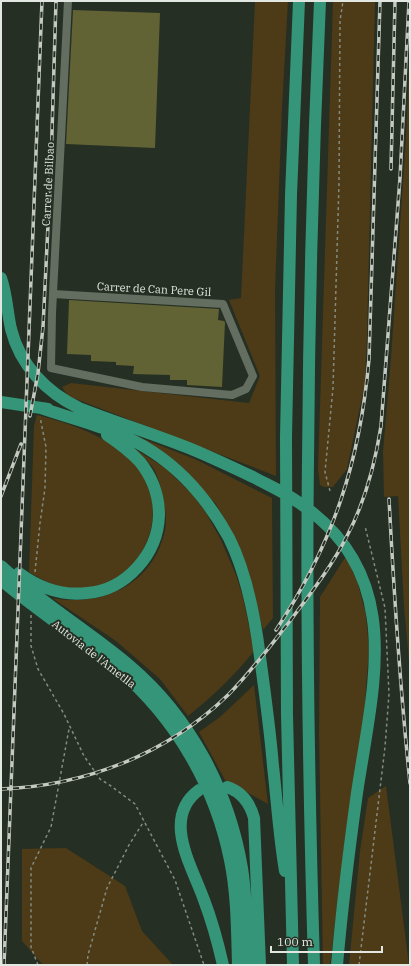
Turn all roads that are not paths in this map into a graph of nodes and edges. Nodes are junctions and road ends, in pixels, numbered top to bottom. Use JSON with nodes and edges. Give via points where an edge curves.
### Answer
{"nodes":[{"id":1,"x":68,"y":1,"type":"edge"},
{"id":2,"x":299,"y":1,"type":"edge"},
{"id":3,"x":320,"y":1,"type":"edge"},
{"id":4,"x":1,"y":278,"type":"edge"},
{"id":5,"x":53,"y":294,"type":"junction"},
{"id":6,"x":253,"y":376,"type":"joint"},
{"id":7,"x":1,"y":402,"type":"edge"},
{"id":8,"x":40,"y":411,"type":"junction"},
{"id":9,"x":102,"y":417,"type":"junction"},
{"id":10,"x":71,"y":418,"type":"junction"},
{"id":11,"x":5,"y":578,"type":"edge"},
{"id":12,"x":227,"y":787,"type":"dead end"},
{"id":13,"x":199,"y":790,"type":"dead end"},
{"id":14,"x":292,"y":901,"type":"junction"},
{"id":15,"x":223,"y":965,"type":"edge"},
{"id":16,"x":238,"y":965,"type":"edge"},
{"id":17,"x":248,"y":965,"type":"edge"},
{"id":18,"x":260,"y":965,"type":"edge"},
{"id":19,"x":293,"y":965,"type":"edge"},
{"id":20,"x":314,"y":965,"type":"edge"},
{"id":21,"x":337,"y":965,"type":"edge"}],
"edges":[{"from":1,"to":5,"type":"street","name":"Carrer de Bilbao"},
{"from":2,"to":14,"type":"highway","via":[[291,195],[286,437],[287,708]]},
{"from":3,"to":20,"type":"highway","via":[[311,257],[308,475],[308,642]]},
{"from":4,"to":9,"type":"highway","via":[[7,297],[12,331],[21,354],[34,374],[47,388],[68,403]]},
{"from":5,"to":6,"type":"street","name":"Carrer de Can Pere Gil","via":[[223,304]]},
{"from":5,"to":6,"type":"street","name":"Carrer de Bilbao","via":[[51,368],[142,387],[232,395],[246,389]]},
{"from":7,"to":8,"type":"highway"},
{"from":8,"to":9,"type":"highway"},
{"from":8,"to":10,"type":"highway"},
{"from":9,"to":21,"type":"highway","via":[[196,451],[298,502],[313,513],[346,546],[359,570],[369,597],[376,656],[348,860]]},
{"from":10,"to":11,"type":"highway","via":[[120,443],[140,462],[148,474],[156,493],[159,510],[157,530],[150,550],[142,563],[123,580],[105,589],[88,593],[66,593],[46,588],[36,579]]},
{"from":10,"to":14,"type":"highway","via":[[118,433],[162,459],[206,502],[232,544],[243,574],[258,637],[280,845]]},
{"from":11,"to":16,"type":"highway","name":"Autovia de l'Ametlla","via":[[35,612],[78,639],[119,671],[149,699],[171,726],[198,769],[217,813],[230,861]]},
{"from":11,"to":17,"type":"highway","via":[[38,596],[116,654],[141,676],[173,711],[190,735],[221,795],[236,840],[245,896]]},
{"from":12,"to":18,"type":"highway","via":[[243,796],[254,818]]},
{"from":13,"to":15,"type":"highway","via":[[183,810],[180,822],[182,837],[210,916]]},
{"from":14,"to":19,"type":"highway"}]}
